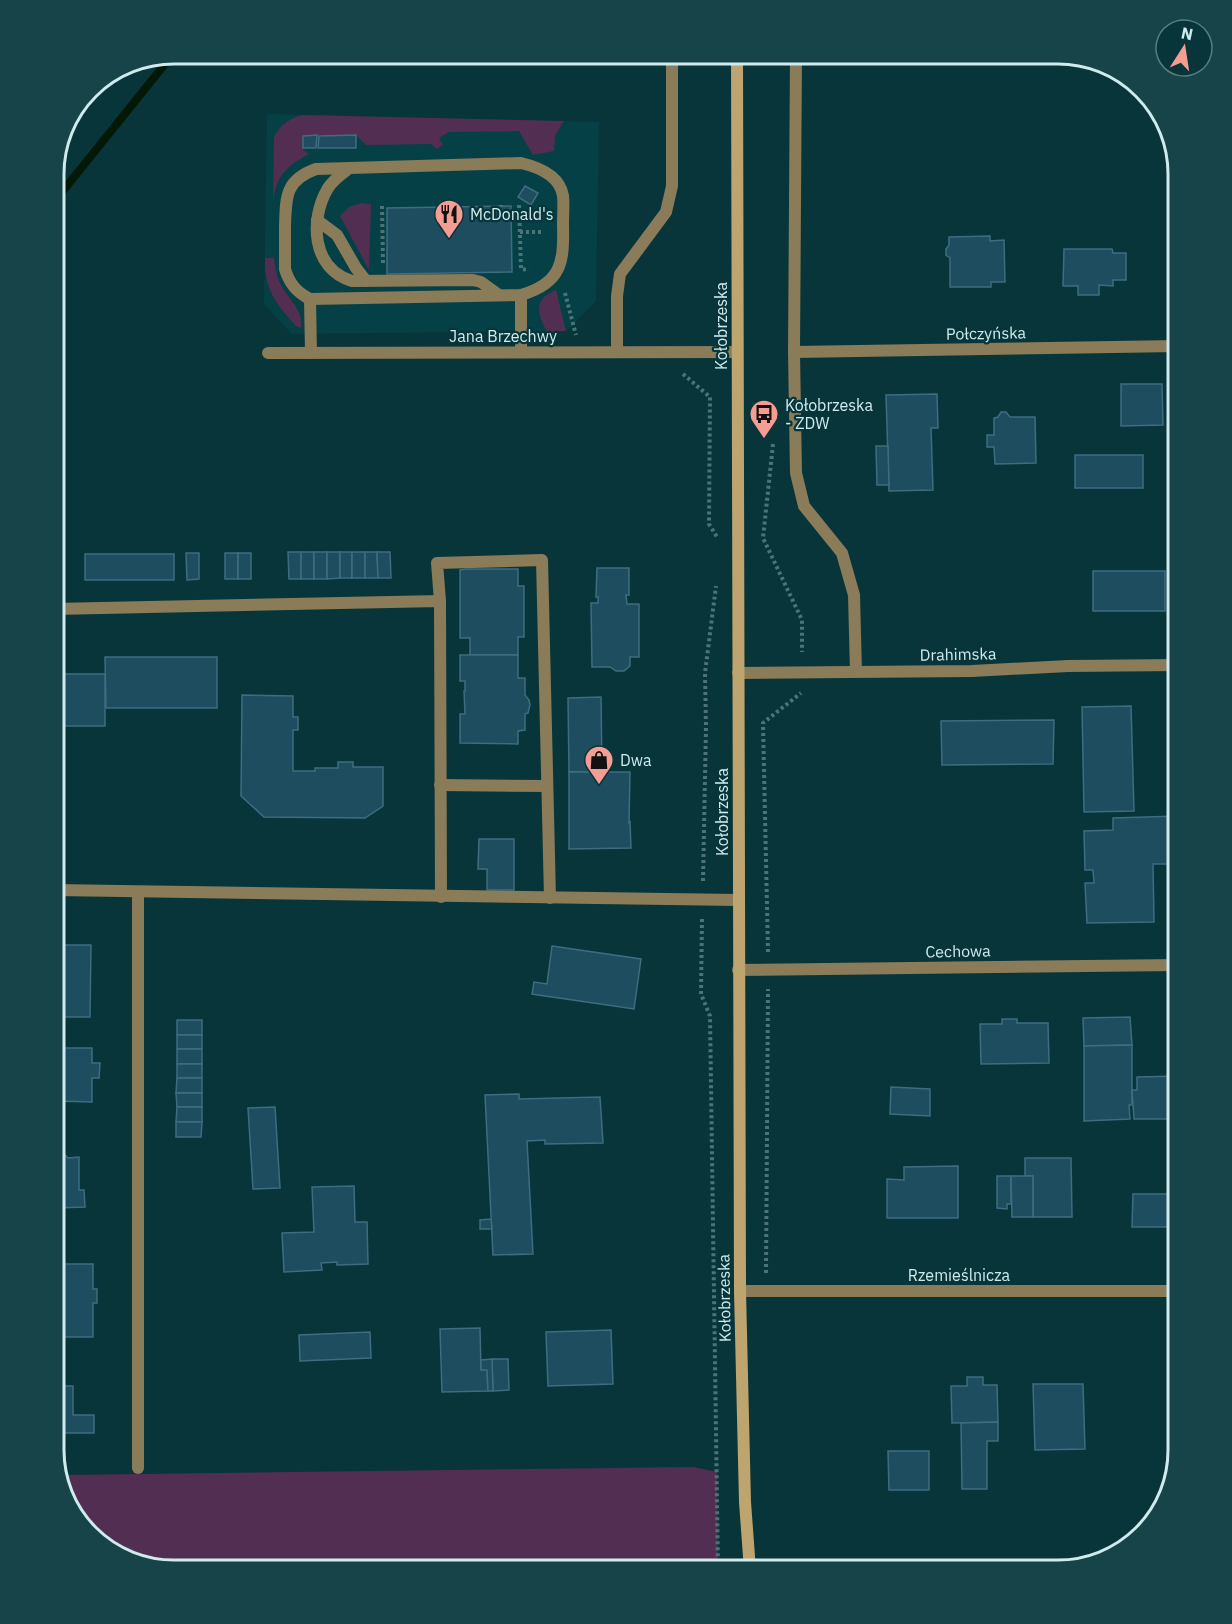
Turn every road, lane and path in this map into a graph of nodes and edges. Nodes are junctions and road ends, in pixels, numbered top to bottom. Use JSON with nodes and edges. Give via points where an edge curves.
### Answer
{"nodes":[{"id":1,"x":672,"y":65,"type":"edge"},
{"id":2,"x":737,"y":65,"type":"edge"},
{"id":3,"x":796,"y":65,"type":"edge"},
{"id":4,"x":348,"y":169,"type":"junction"},
{"id":5,"x":519,"y":205,"type":"dead end"},
{"id":6,"x":382,"y":206,"type":"dead end"},
{"id":7,"x":317,"y":220,"type":"junction"},
{"id":8,"x":546,"y":231,"type":"dead end"},
{"id":9,"x":520,"y":232,"type":"junction"},
{"id":10,"x":520,"y":253,"type":"junction"},
{"id":11,"x":512,"y":254,"type":"dead end"},
{"id":12,"x":558,"y":269,"type":"junction"},
{"id":13,"x":383,"y":280,"type":"junction"},
{"id":14,"x":366,"y":281,"type":"junction"},
{"id":15,"x":534,"y":291,"type":"junction"},
{"id":16,"x":499,"y":295,"type":"junction"},
{"id":17,"x":520,"y":295,"type":"junction"},
{"id":18,"x":310,"y":299,"type":"junction"},
{"id":19,"x":1168,"y":346,"type":"edge"},
{"id":20,"x":521,"y":352,"type":"junction"},
{"id":21,"x":576,"y":352,"type":"junction"},
{"id":22,"x":617,"y":352,"type":"junction"},
{"id":23,"x":737,"y":352,"type":"junction"},
{"id":24,"x":794,"y":352,"type":"junction"},
{"id":25,"x":268,"y":353,"type":"dead end"},
{"id":26,"x":311,"y":353,"type":"junction"},
{"id":27,"x":673,"y":374,"type":"dead end"},
{"id":28,"x":774,"y":437,"type":"dead end"},
{"id":29,"x":717,"y":538,"type":"dead end"},
{"id":30,"x":717,"y":581,"type":"dead end"},
{"id":31,"x":440,"y":601,"type":"junction"},
{"id":32,"x":65,"y":609,"type":"edge"},
{"id":33,"x":1168,"y":664,"type":"edge"},
{"id":34,"x":856,"y":672,"type":"junction"},
{"id":35,"x":738,"y":673,"type":"junction"},
{"id":36,"x":802,"y":673,"type":"junction"},
{"id":37,"x":440,"y":785,"type":"junction"},
{"id":38,"x":547,"y":786,"type":"junction"},
{"id":39,"x":64,"y":890,"type":"edge"},
{"id":40,"x":138,"y":892,"type":"junction"},
{"id":41,"x":441,"y":897,"type":"junction"},
{"id":42,"x":550,"y":898,"type":"junction"},
{"id":43,"x":702,"y":900,"type":"junction"},
{"id":44,"x":738,"y":900,"type":"junction"},
{"id":45,"x":1168,"y":965,"type":"edge"},
{"id":46,"x":738,"y":970,"type":"junction"},
{"id":47,"x":769,"y":970,"type":"junction"},
{"id":48,"x":740,"y":1291,"type":"junction"},
{"id":49,"x":1168,"y":1291,"type":"edge"},
{"id":50,"x":766,"y":1292,"type":"junction"},
{"id":51,"x":138,"y":1468,"type":"dead end"},
{"id":52,"x":718,"y":1560,"type":"edge"},
{"id":53,"x":749,"y":1560,"type":"edge"}],
"edges":[{"from":1,"to":22,"type":"street","via":[[672,186],[666,212],[620,274]]},
{"from":2,"to":23,"type":"main road","name":"Kołobrzeska"},
{"from":3,"to":24,"type":"street"},
{"from":4,"to":7,"type":"street","via":[[329,187]]},
{"from":4,"to":12,"type":"street","via":[[521,163],[541,169],[563,194],[564,254]]},
{"from":4,"to":18,"type":"street","via":[[307,172],[292,184],[286,199],[285,269],[292,285]]},
{"from":5,"to":9,"type":"path"},
{"from":6,"to":13,"type":"path"},
{"from":7,"to":14,"type":"street","via":[[337,235]]},
{"from":7,"to":14,"type":"street","via":[[318,246],[334,272],[340,278]]},
{"from":8,"to":9,"type":"path"},
{"from":9,"to":10,"type":"path"},
{"from":10,"to":11,"type":"path"},
{"from":10,"to":15,"type":"path","via":[[521,268],[528,268]]},
{"from":12,"to":15,"type":"street"},
{"from":12,"to":21,"type":"path","via":[[576,335]]},
{"from":13,"to":14,"type":"street"},
{"from":13,"to":16,"type":"street","via":[[473,280]]},
{"from":15,"to":17,"type":"street"},
{"from":16,"to":17,"type":"street"},
{"from":16,"to":18,"type":"street"},
{"from":17,"to":20,"type":"street"},
{"from":18,"to":26,"type":"street"},
{"from":19,"to":24,"type":"street","name":"Połczyńska"},
{"from":20,"to":21,"type":"street","name":"Jana Brzechwy"},
{"from":20,"to":26,"type":"street","name":"Jana Brzechwy"},
{"from":21,"to":22,"type":"street","name":"Jana Brzechwy"},
{"from":22,"to":23,"type":"street","name":"Jana Brzechwy"},
{"from":23,"to":35,"type":"main road","name":"Kołobrzeska"},
{"from":24,"to":34,"type":"street","via":[[796,473],[804,506],[842,553],[854,595]]},
{"from":25,"to":26,"type":"street","name":"Jana Brzechwy"},
{"from":27,"to":29,"type":"path","via":[[684,374],[710,397],[709,524]]},
{"from":28,"to":36,"type":"path","via":[[763,538],[802,620]]},
{"from":30,"to":43,"type":"path","via":[[705,673]]},
{"from":31,"to":32,"type":"street"},
{"from":31,"to":37,"type":"street"},
{"from":31,"to":38,"type":"street","via":[[437,563],[542,560]]},
{"from":33,"to":34,"type":"street","name":"Drahimska"},
{"from":34,"to":36,"type":"street","name":"Drahimska"},
{"from":35,"to":36,"type":"street","name":"Drahimska"},
{"from":35,"to":44,"type":"main road","name":"Kołobrzeska"},
{"from":36,"to":47,"type":"path","via":[[801,693],[763,723]]},
{"from":37,"to":38,"type":"street"},
{"from":37,"to":41,"type":"street"},
{"from":38,"to":42,"type":"street"},
{"from":39,"to":40,"type":"street"},
{"from":40,"to":41,"type":"street"},
{"from":40,"to":51,"type":"street"},
{"from":41,"to":42,"type":"street"},
{"from":42,"to":43,"type":"street"},
{"from":43,"to":44,"type":"street"},
{"from":43,"to":52,"type":"path","via":[[701,994],[710,1016]]},
{"from":44,"to":46,"type":"main road","name":"Kołobrzeska"},
{"from":45,"to":47,"type":"street","name":"Cechowa"},
{"from":46,"to":47,"type":"street","name":"Cechowa"},
{"from":46,"to":48,"type":"main road","name":"Kołobrzeska"},
{"from":47,"to":50,"type":"path"},
{"from":48,"to":50,"type":"street","name":"Rzemieślnicza"},
{"from":48,"to":53,"type":"main road","name":"Kołobrzeska"},
{"from":49,"to":50,"type":"street","name":"Rzemieślnicza"}]}
